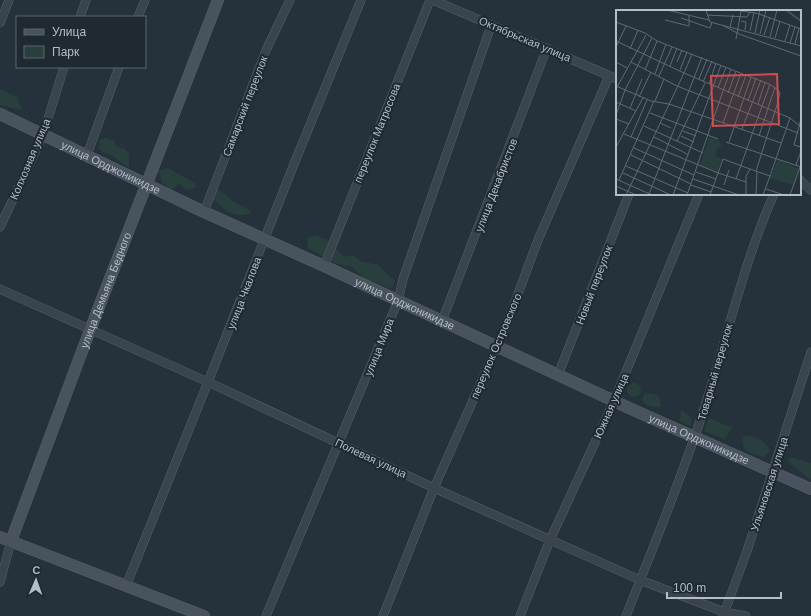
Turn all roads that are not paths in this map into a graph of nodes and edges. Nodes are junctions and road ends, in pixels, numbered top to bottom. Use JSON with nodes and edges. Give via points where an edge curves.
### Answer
{"nodes":[{"id":1,"x":9,"y":0,"type":"edge"},
{"id":2,"x":86,"y":0,"type":"edge"},
{"id":3,"x":145,"y":0,"type":"edge"},
{"id":4,"x":218,"y":0,"type":"edge"},
{"id":5,"x":290,"y":0,"type":"edge"},
{"id":6,"x":362,"y":0,"type":"edge"},
{"id":7,"x":432,"y":0,"type":"edge"},
{"id":8,"x":80,"y":16,"type":"edge"},
{"id":9,"x":138,"y":16,"type":"edge"},
{"id":10,"x":0,"y":23,"type":"edge"},
{"id":11,"x":491,"y":26,"type":"junction"},
{"id":12,"x":548,"y":48,"type":"junction"},
{"id":13,"x":64,"y":68,"type":"edge"},
{"id":14,"x":119,"y":68,"type":"edge"},
{"id":15,"x":613,"y":77,"type":"edge"},
{"id":16,"x":0,"y":114,"type":"edge"},
{"id":17,"x":43,"y":135,"type":"junction"},
{"id":18,"x":87,"y":155,"type":"junction"},
{"id":19,"x":801,"y":181,"type":"edge"},
{"id":20,"x":147,"y":185,"type":"junction"},
{"id":21,"x":811,"y":190,"type":"edge"},
{"id":22,"x":629,"y":195,"type":"edge"},
{"id":23,"x":699,"y":195,"type":"edge"},
{"id":24,"x":774,"y":195,"type":"edge"},
{"id":25,"x":204,"y":212,"type":"junction"},
{"id":26,"x":0,"y":227,"type":"edge"},
{"id":27,"x":264,"y":239,"type":"junction"},
{"id":28,"x":324,"y":266,"type":"junction"},
{"id":29,"x":0,"y":289,"type":"edge"},
{"id":30,"x":398,"y":301,"type":"junction"},
{"id":31,"x":442,"y":321,"type":"junction"},
{"id":32,"x":90,"y":330,"type":"junction"},
{"id":33,"x":496,"y":346,"type":"junction"},
{"id":34,"x":811,"y":352,"type":"edge"},
{"id":35,"x":558,"y":375,"type":"junction"},
{"id":36,"x":208,"y":382,"type":"junction"},
{"id":37,"x":614,"y":401,"type":"junction"},
{"id":38,"x":695,"y":438,"type":"junction"},
{"id":39,"x":339,"y":443,"type":"junction"},
{"id":40,"x":773,"y":472,"type":"junction"},
{"id":41,"x":434,"y":488,"type":"junction"},
{"id":42,"x":811,"y":489,"type":"edge"},
{"id":43,"x":0,"y":537,"type":"edge"},
{"id":44,"x":550,"y":540,"type":"junction"},
{"id":45,"x":11,"y":541,"type":"junction"},
{"id":46,"x":640,"y":580,"type":"junction"},
{"id":47,"x":0,"y":582,"type":"edge"},
{"id":48,"x":126,"y":586,"type":"junction"},
{"id":49,"x":723,"y":614,"type":"edge"},
{"id":50,"x":204,"y":616,"type":"edge"},
{"id":51,"x":266,"y":616,"type":"edge"},
{"id":52,"x":383,"y":616,"type":"edge"},
{"id":53,"x":520,"y":616,"type":"edge"},
{"id":54,"x":626,"y":616,"type":"edge"},
{"id":55,"x":746,"y":616,"type":"edge"}],
"edges":[{"from":1,"to":10,"type":"street"},
{"from":2,"to":8,"type":"street"},
{"from":3,"to":9,"type":"street"},
{"from":4,"to":20,"type":"main road","name":"улица Демьяна Бедного"},
{"from":5,"to":25,"type":"street","name":"Самарский переулок","via":[[267,48]]},
{"from":6,"to":27,"type":"street","name":"улица Чкалова"},
{"from":7,"to":11,"type":"street","name":"Октябрьская улица"},
{"from":7,"to":28,"type":"street","name":"переулок Матросова"},
{"from":11,"to":12,"type":"street","name":"Октябрьская улица"},
{"from":11,"to":30,"type":"street","name":"улица Мира","via":[[403,279]]},
{"from":12,"to":15,"type":"street","name":"Октябрьская улица"},
{"from":12,"to":31,"type":"street","name":"улица Декабристов"},
{"from":13,"to":17,"type":"street","name":"Колхозная улица"},
{"from":14,"to":18,"type":"street"},
{"from":15,"to":33,"type":"street","name":"переулок Островского","via":[[538,240]]},
{"from":16,"to":17,"type":"main road","name":"улица Орджоникидзе"},
{"from":17,"to":18,"type":"main road","name":"улица Орджоникидзе"},
{"from":17,"to":26,"type":"street","name":"Колхозная улица"},
{"from":18,"to":20,"type":"main road","name":"улица Орджоникидзе"},
{"from":19,"to":21,"type":"street"},
{"from":20,"to":25,"type":"main road","name":"улица Орджоникидзе"},
{"from":20,"to":32,"type":"main road","name":"улица Демьяна Бедного"},
{"from":22,"to":35,"type":"street","name":"Новый переулок"},
{"from":23,"to":37,"type":"street","name":"Южная улица"},
{"from":24,"to":38,"type":"street","name":"Товарный переулок","via":[[738,293]]},
{"from":25,"to":27,"type":"main road","name":"улица Орджоникидзе"},
{"from":27,"to":28,"type":"main road","name":"улица Орджоникидзе"},
{"from":27,"to":36,"type":"street","name":"улица Чкалова"},
{"from":28,"to":30,"type":"main road","name":"улица Орджоникидзе"},
{"from":29,"to":32,"type":"street","name":"Полевая улица"},
{"from":30,"to":31,"type":"main road","name":"улица Орджоникидзе"},
{"from":30,"to":39,"type":"street","name":"улица Мира"},
{"from":31,"to":33,"type":"main road","name":"улица Орджоникидзе"},
{"from":32,"to":36,"type":"street","name":"Полевая улица"},
{"from":32,"to":45,"type":"main road","name":"улица Демьяна Бедного"},
{"from":33,"to":35,"type":"main road","name":"улица Орджоникидзе"},
{"from":33,"to":41,"type":"street","name":"переулок Островского"},
{"from":34,"to":40,"type":"street","name":"Ульяновская улица"},
{"from":35,"to":37,"type":"main road","name":"улица Орджоникидзе"},
{"from":36,"to":39,"type":"street","name":"Полевая улица"},
{"from":36,"to":48,"type":"street","name":"улица Чкалова"},
{"from":37,"to":38,"type":"main road","name":"улица Орджоникидзе"},
{"from":37,"to":44,"type":"street","name":"Южная улица"},
{"from":38,"to":40,"type":"main road","name":"улица Орджоникидзе"},
{"from":38,"to":46,"type":"street","name":"Товарный переулок"},
{"from":39,"to":41,"type":"street","name":"Полевая улица"},
{"from":39,"to":51,"type":"street","name":"улица Мира"},
{"from":40,"to":42,"type":"main road","name":"улица Орджоникидзе"},
{"from":40,"to":49,"type":"street","name":"Ульяновская улица"},
{"from":41,"to":44,"type":"street","name":"Полевая улица"},
{"from":41,"to":52,"type":"street","name":"переулок Островского"},
{"from":43,"to":45,"type":"main road"},
{"from":44,"to":46,"type":"street","name":"Полевая улица"},
{"from":44,"to":53,"type":"street","name":"Южная улица"},
{"from":45,"to":47,"type":"street","name":"улица Демьяна Бедного"},
{"from":45,"to":48,"type":"main road"},
{"from":46,"to":49,"type":"street","name":"Полевая улица"},
{"from":46,"to":54,"type":"street","name":"Товарный переулок"},
{"from":48,"to":50,"type":"main road"},
{"from":49,"to":55,"type":"street","name":"Полевая улица"}]}
